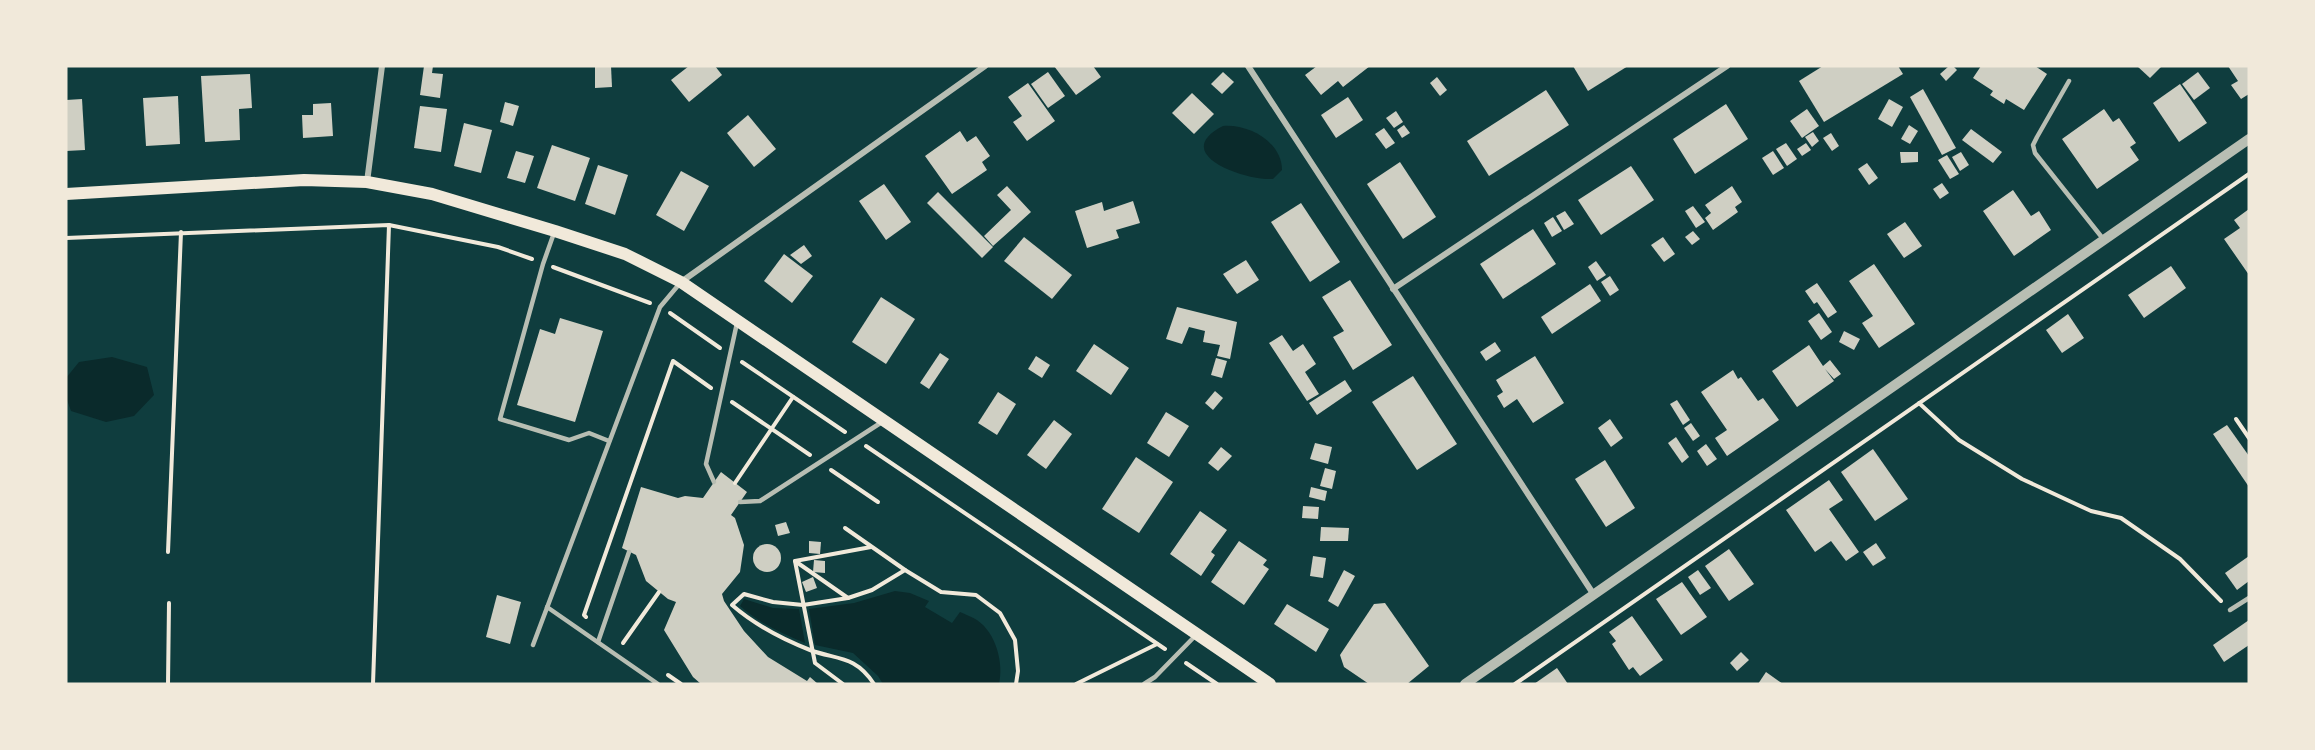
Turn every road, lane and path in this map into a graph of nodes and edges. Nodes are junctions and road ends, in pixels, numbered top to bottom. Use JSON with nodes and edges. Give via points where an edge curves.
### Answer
{"nodes":[{"id":1,"x":382,"y":66,"type":"edge"},
{"id":2,"x":985,"y":66,"type":"edge"},
{"id":3,"x":1248,"y":66,"type":"edge"},
{"id":4,"x":1727,"y":66,"type":"edge"},
{"id":5,"x":2069,"y":81,"type":"dead end"},
{"id":6,"x":2249,"y":139,"type":"edge"},
{"id":7,"x":2249,"y":174,"type":"edge"},
{"id":8,"x":366,"y":182,"type":"junction"},
{"id":9,"x":66,"y":194,"type":"edge"},
{"id":10,"x":389,"y":225,"type":"junction"},
{"id":11,"x":555,"y":231,"type":"junction"},
{"id":12,"x":181,"y":232,"type":"junction"},
{"id":13,"x":66,"y":238,"type":"edge"},
{"id":14,"x":2104,"y":240,"type":"junction"},
{"id":15,"x":543,"y":264,"type":"junction"},
{"id":16,"x":681,"y":282,"type":"junction"},
{"id":17,"x":1394,"y":289,"type":"junction"},
{"id":18,"x":660,"y":307,"type":"junction"},
{"id":19,"x":737,"y":321,"type":"junction"},
{"id":20,"x":730,"y":354,"type":"junction"},
{"id":21,"x":721,"y":394,"type":"junction"},
{"id":22,"x":793,"y":397,"type":"junction"},
{"id":23,"x":1919,"y":403,"type":"junction"},
{"id":24,"x":2236,"y":419,"type":"dead end"},
{"id":25,"x":884,"y":421,"type":"junction"},
{"id":26,"x":771,"y":429,"type":"junction"},
{"id":27,"x":2249,"y":438,"type":"edge"},
{"id":28,"x":855,"y":439,"type":"junction"},
{"id":29,"x":609,"y":441,"type":"junction"},
{"id":30,"x":820,"y":462,"type":"junction"},
{"id":31,"x":714,"y":482,"type":"dead end"},
{"id":32,"x":735,"y":483,"type":"dead end"},
{"id":33,"x":740,"y":502,"type":"dead end"},
{"id":34,"x":878,"y":502,"type":"dead end"},
{"id":35,"x":844,"y":528,"type":"dead end"},
{"id":36,"x":871,"y":547,"type":"junction"},
{"id":37,"x":168,"y":552,"type":"dead end"},
{"id":38,"x":629,"y":552,"type":"dead end"},
{"id":39,"x":795,"y":561,"type":"junction"},
{"id":40,"x":905,"y":570,"type":"junction"},
{"id":41,"x":659,"y":592,"type":"dead end"},
{"id":42,"x":1594,"y":595,"type":"junction"},
{"id":43,"x":848,"y":598,"type":"junction"},
{"id":44,"x":2249,"y":598,"type":"edge"},
{"id":45,"x":169,"y":603,"type":"dead end"},
{"id":46,"x":803,"y":605,"type":"junction"},
{"id":47,"x":547,"y":607,"type":"junction"},
{"id":48,"x":2230,"y":610,"type":"joint"},
{"id":49,"x":603,"y":629,"type":"junction"},
{"id":50,"x":1197,"y":634,"type":"junction"},
{"id":51,"x":598,"y":642,"type":"junction"},
{"id":52,"x":1157,"y":644,"type":"junction"},
{"id":53,"x":532,"y":645,"type":"dead end"},
{"id":54,"x":811,"y":650,"type":"junction"},
{"id":55,"x":1174,"y":656,"type":"junction"},
{"id":56,"x":662,"y":670,"type":"dead end"},
{"id":57,"x":168,"y":684,"type":"edge"},
{"id":58,"x":373,"y":684,"type":"edge"},
{"id":59,"x":658,"y":684,"type":"edge"},
{"id":60,"x":681,"y":684,"type":"edge"},
{"id":61,"x":843,"y":684,"type":"edge"},
{"id":62,"x":874,"y":684,"type":"edge"},
{"id":63,"x":1016,"y":684,"type":"edge"},
{"id":64,"x":1076,"y":684,"type":"edge"},
{"id":65,"x":1144,"y":684,"type":"edge"},
{"id":66,"x":1217,"y":684,"type":"edge"},
{"id":67,"x":1270,"y":684,"type":"edge"},
{"id":68,"x":1466,"y":684,"type":"edge"},
{"id":69,"x":1515,"y":684,"type":"edge"}],
"edges":[{"from":1,"to":8,"type":"street"},
{"from":2,"to":16,"type":"street"},
{"from":3,"to":17,"type":"street"},
{"from":4,"to":17,"type":"street"},
{"from":5,"to":14,"type":"lane","via":[[2033,145],[2035,153]]},
{"from":6,"to":14,"type":"street"},
{"from":7,"to":23,"type":"path"},
{"from":8,"to":9,"type":"main road","via":[[304,180]]},
{"from":8,"to":11,"type":"main road","via":[[432,194]]},
{"from":10,"to":12,"type":"path"},
{"from":10,"to":15,"type":"path","via":[[498,247]]},
{"from":10,"to":58,"type":"path"},
{"from":11,"to":15,"type":"lane"},
{"from":11,"to":16,"type":"main road","via":[[625,254]]},
{"from":12,"to":13,"type":"path"},
{"from":12,"to":37,"type":"path"},
{"from":14,"to":42,"type":"street"},
{"from":15,"to":18,"type":"path"},
{"from":15,"to":29,"type":"lane","via":[[500,419],[570,440],[589,433]]},
{"from":16,"to":18,"type":"lane"},
{"from":16,"to":19,"type":"main road"},
{"from":17,"to":42,"type":"street"},
{"from":18,"to":20,"type":"path"},
{"from":18,"to":29,"type":"lane"},
{"from":19,"to":20,"type":"lane"},
{"from":19,"to":25,"type":"main road"},
{"from":20,"to":21,"type":"lane"},
{"from":20,"to":22,"type":"path"},
{"from":21,"to":26,"type":"path"},
{"from":21,"to":31,"type":"lane","via":[[706,464]]},
{"from":21,"to":49,"type":"path","via":[[673,361],[584,615]]},
{"from":22,"to":26,"type":"path"},
{"from":22,"to":28,"type":"path"},
{"from":23,"to":48,"type":"path","via":[[1959,440],[2022,479],[2091,511],[2121,518],[2180,559]]},
{"from":23,"to":69,"type":"path"},
{"from":24,"to":27,"type":"path"},
{"from":25,"to":28,"type":"lane"},
{"from":25,"to":50,"type":"main road"},
{"from":26,"to":30,"type":"path"},
{"from":26,"to":32,"type":"path"},
{"from":28,"to":30,"type":"lane"},
{"from":28,"to":52,"type":"path"},
{"from":29,"to":47,"type":"lane"},
{"from":30,"to":33,"type":"lane","via":[[760,501]]},
{"from":30,"to":34,"type":"path"},
{"from":35,"to":36,"type":"path"},
{"from":36,"to":39,"type":"path"},
{"from":36,"to":40,"type":"path"},
{"from":38,"to":49,"type":"lane"},
{"from":39,"to":43,"type":"path"},
{"from":39,"to":46,"type":"path"},
{"from":40,"to":43,"type":"path","via":[[872,590]]},
{"from":40,"to":63,"type":"path","via":[[941,592],[976,595],[1000,613],[1015,640]]},
{"from":41,"to":49,"type":"path","via":[[624,643]]},
{"from":42,"to":68,"type":"street"},
{"from":43,"to":46,"type":"path"},
{"from":44,"to":48,"type":"lane"},
{"from":45,"to":57,"type":"path"},
{"from":46,"to":54,"type":"path"},
{"from":46,"to":54,"type":"path","via":[[744,594],[732,605],[768,630]]},
{"from":47,"to":51,"type":"lane"},
{"from":47,"to":53,"type":"lane"},
{"from":49,"to":51,"type":"lane"},
{"from":50,"to":55,"type":"lane"},
{"from":50,"to":67,"type":"main road"},
{"from":51,"to":59,"type":"lane"},
{"from":52,"to":55,"type":"path"},
{"from":52,"to":64,"type":"path"},
{"from":54,"to":61,"type":"path","via":[[814,663]]},
{"from":54,"to":62,"type":"path","via":[[849,659]]},
{"from":55,"to":65,"type":"lane"},
{"from":55,"to":66,"type":"path"},
{"from":56,"to":60,"type":"path"}]}
